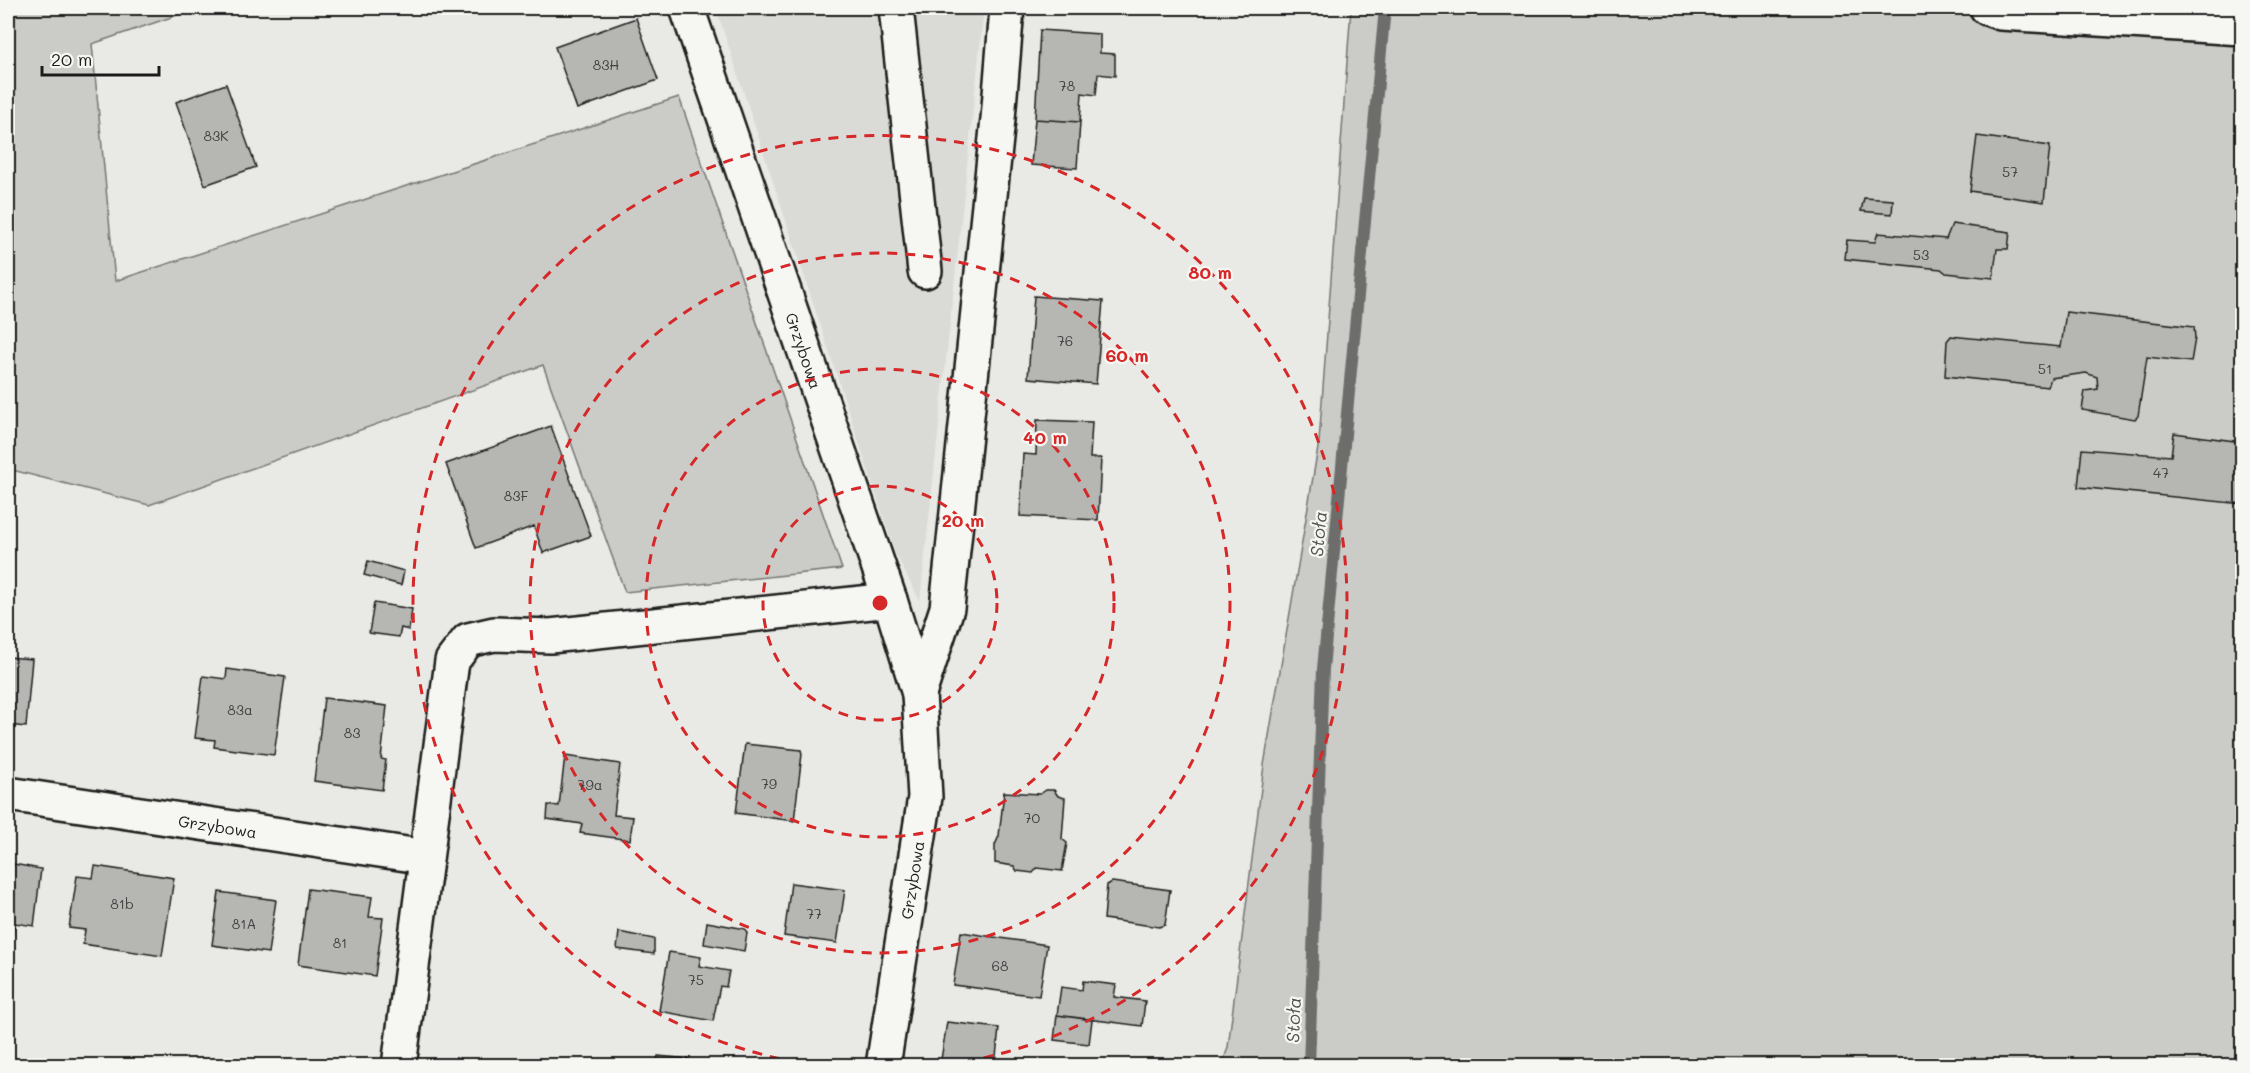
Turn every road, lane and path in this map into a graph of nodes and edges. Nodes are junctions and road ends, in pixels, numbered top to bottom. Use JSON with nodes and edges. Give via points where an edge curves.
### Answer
{"nodes":[{"id":1,"x":687,"y":8,"type":"edge"},
{"id":2,"x":896,"y":8,"type":"edge"},
{"id":3,"x":1007,"y":8,"type":"edge"},
{"id":4,"x":1987,"y":8,"type":"edge"},
{"id":5,"x":2242,"y":28,"type":"edge"},
{"id":6,"x":925,"y":271,"type":"dead end"},
{"id":7,"x":890,"y":600,"type":"junction"},
{"id":8,"x":918,"y":694,"type":"junction"},
{"id":9,"x":8,"y":794,"type":"edge"},
{"id":10,"x":426,"y":857,"type":"junction"},
{"id":11,"x":399,"y":1065,"type":"edge"},
{"id":12,"x":884,"y":1065,"type":"edge"}],
"edges":[{"from":1,"to":7,"type":"street","name":"Grzybowa"},
{"from":2,"to":6,"type":"street"},
{"from":3,"to":8,"type":"street","name":"Grzybowa","via":[[947,608]]},
{"from":4,"to":5,"type":"street","via":[[2001,13]]},
{"from":7,"to":8,"type":"street","name":"Grzybowa"},
{"from":7,"to":10,"type":"street","via":[[550,636],[494,634],[468,639],[452,661]]},
{"from":8,"to":12,"type":"street","name":"Grzybowa","via":[[925,797]]},
{"from":9,"to":10,"type":"street","name":"Grzybowa"},
{"from":10,"to":11,"type":"street"}]}
